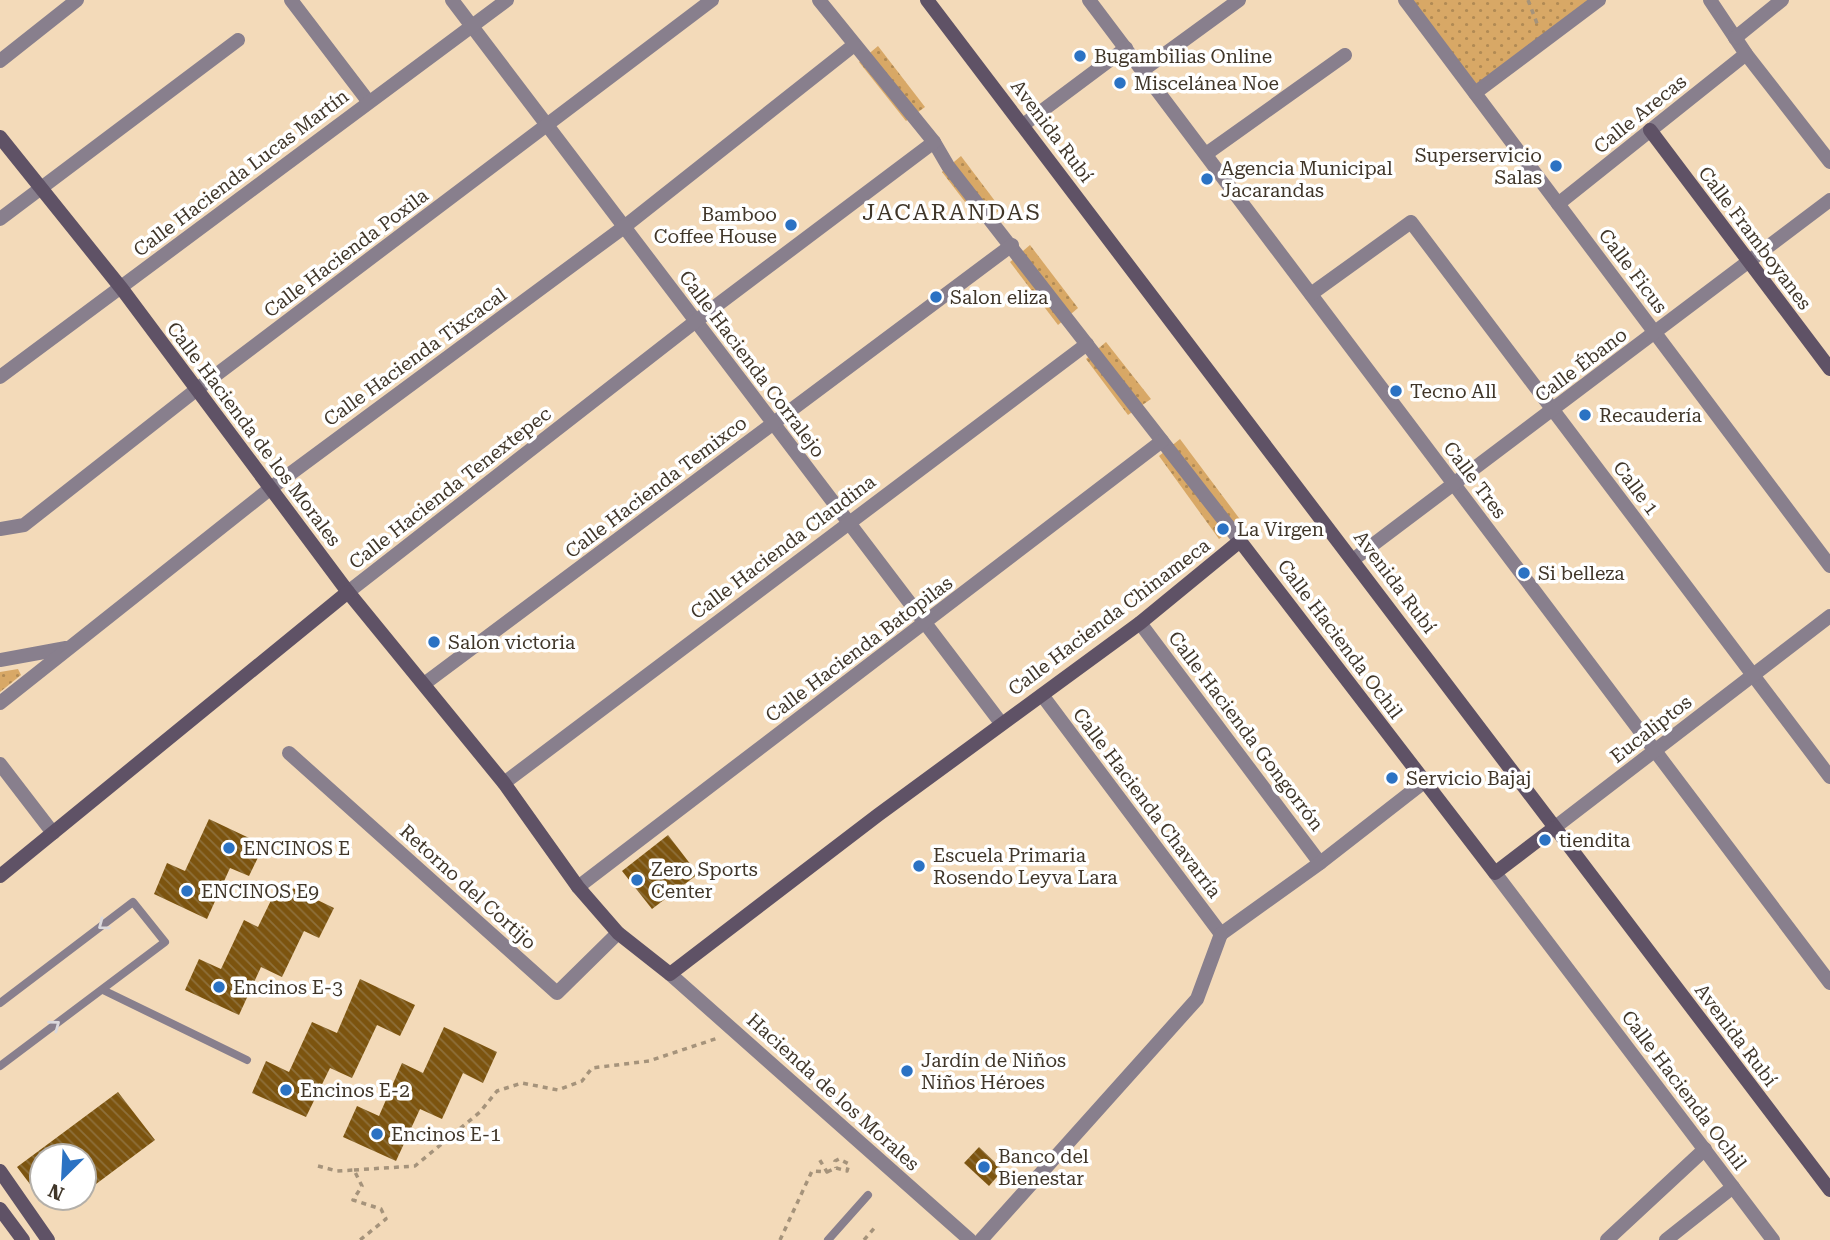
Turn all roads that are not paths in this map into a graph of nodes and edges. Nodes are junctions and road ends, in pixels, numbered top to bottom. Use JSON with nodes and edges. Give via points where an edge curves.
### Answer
{"nodes":[{"id":1,"x":77,"y":0,"type":"edge"},
{"id":2,"x":292,"y":0,"type":"edge"},
{"id":3,"x":452,"y":0,"type":"edge"},
{"id":4,"x":507,"y":0,"type":"edge"},
{"id":5,"x":712,"y":0,"type":"edge"},
{"id":6,"x":819,"y":0,"type":"edge"},
{"id":7,"x":927,"y":0,"type":"edge"},
{"id":8,"x":1089,"y":0,"type":"edge"},
{"id":9,"x":1239,"y":0,"type":"edge"},
{"id":10,"x":1405,"y":0,"type":"edge"},
{"id":11,"x":1599,"y":0,"type":"edge"},
{"id":12,"x":1710,"y":0,"type":"edge"},
{"id":13,"x":1782,"y":0,"type":"edge"},
{"id":14,"x":473,"y":27,"type":"junction"},
{"id":15,"x":1735,"y":38,"type":"junction"},
{"id":16,"x":238,"y":40,"type":"dead end"},
{"id":17,"x":854,"y":45,"type":"junction"},
{"id":18,"x":1126,"y":48,"type":"junction"},
{"id":19,"x":1746,"y":54,"type":"junction"},
{"id":20,"x":1345,"y":55,"type":"dead end"},
{"id":21,"x":0,"y":61,"type":"edge"},
{"id":22,"x":1143,"y":70,"type":"junction"},
{"id":23,"x":1475,"y":93,"type":"junction"},
{"id":24,"x":368,"y":101,"type":"junction"},
{"id":25,"x":547,"y":125,"type":"junction"},
{"id":26,"x":1023,"y":125,"type":"junction"},
{"id":27,"x":1650,"y":130,"type":"junction"},
{"id":28,"x":0,"y":137,"type":"edge"},
{"id":29,"x":934,"y":142,"type":"junction"},
{"id":30,"x":1206,"y":154,"type":"junction"},
{"id":31,"x":1830,"y":163,"type":"edge"},
{"id":32,"x":41,"y":188,"type":"junction"},
{"id":33,"x":1830,"y":200,"type":"edge"},
{"id":34,"x":1558,"y":204,"type":"junction"},
{"id":35,"x":0,"y":219,"type":"edge"},
{"id":36,"x":624,"y":227,"type":"junction"},
{"id":37,"x":1012,"y":245,"type":"junction"},
{"id":38,"x":1749,"y":262,"type":"junction"},
{"id":39,"x":122,"y":289,"type":"junction"},
{"id":40,"x":1311,"y":295,"type":"junction"},
{"id":41,"x":696,"y":321,"type":"junction"},
{"id":42,"x":1655,"y":333,"type":"junction"},
{"id":43,"x":1087,"y":344,"type":"junction"},
{"id":44,"x":1830,"y":369,"type":"edge"},
{"id":45,"x":0,"y":377,"type":"edge"},
{"id":46,"x":196,"y":390,"type":"junction"},
{"id":47,"x":1553,"y":410,"type":"junction"},
{"id":48,"x":773,"y":423,"type":"junction"},
{"id":49,"x":1162,"y":441,"type":"junction"},
{"id":50,"x":1454,"y":484,"type":"junction"},
{"id":51,"x":271,"y":488,"type":"junction"},
{"id":52,"x":848,"y":522,"type":"junction"},
{"id":53,"x":0,"y":529,"type":"edge"},
{"id":54,"x":1240,"y":541,"type":"junction"},
{"id":55,"x":1354,"y":559,"type":"junction"},
{"id":56,"x":1830,"y":566,"type":"edge"},
{"id":57,"x":348,"y":592,"type":"junction"},
{"id":58,"x":1830,"y":616,"type":"edge"},
{"id":59,"x":925,"y":623,"type":"junction"},
{"id":60,"x":1140,"y":623,"type":"junction"},
{"id":61,"x":67,"y":648,"type":"junction"},
{"id":62,"x":0,"y":660,"type":"edge"},
{"id":63,"x":1753,"y":675,"type":"junction"},
{"id":64,"x":425,"y":684,"type":"junction"},
{"id":65,"x":1042,"y":695,"type":"junction"},
{"id":66,"x":0,"y":703,"type":"edge"},
{"id":67,"x":1001,"y":723,"type":"junction"},
{"id":68,"x":1655,"y":751,"type":"junction"},
{"id":69,"x":289,"y":753,"type":"dead end"},
{"id":70,"x":0,"y":764,"type":"edge"},
{"id":71,"x":1830,"y":777,"type":"edge"},
{"id":72,"x":1424,"y":782,"type":"junction"},
{"id":73,"x":503,"y":783,"type":"junction"},
{"id":74,"x":1554,"y":828,"type":"junction"},
{"id":75,"x":53,"y":833,"type":"junction"},
{"id":76,"x":1320,"y":863,"type":"junction"},
{"id":77,"x":1496,"y":873,"type":"junction"},
{"id":78,"x":0,"y":876,"type":"edge"},
{"id":79,"x":578,"y":887,"type":"junction"},
{"id":80,"x":618,"y":933,"type":"junction"},
{"id":81,"x":1222,"y":934,"type":"junction"},
{"id":82,"x":670,"y":974,"type":"junction"},
{"id":83,"x":1830,"y":983,"type":"edge"},
{"id":84,"x":103,"y":990,"type":"junction"},
{"id":85,"x":0,"y":1003,"type":"edge"},
{"id":86,"x":247,"y":1060,"type":"dead end"},
{"id":87,"x":0,"y":1066,"type":"edge"},
{"id":88,"x":1706,"y":1149,"type":"junction"},
{"id":89,"x":0,"y":1171,"type":"edge"},
{"id":90,"x":1734,"y":1187,"type":"junction"},
{"id":91,"x":1830,"y":1190,"type":"edge"},
{"id":92,"x":868,"y":1195,"type":"dead end"},
{"id":93,"x":0,"y":1209,"type":"edge"},
{"id":94,"x":23,"y":1240,"type":"edge"},
{"id":95,"x":48,"y":1240,"type":"edge"},
{"id":96,"x":828,"y":1240,"type":"edge"},
{"id":97,"x":970,"y":1240,"type":"edge"},
{"id":98,"x":981,"y":1240,"type":"edge"},
{"id":99,"x":1607,"y":1240,"type":"edge"},
{"id":100,"x":1666,"y":1240,"type":"edge"},
{"id":101,"x":1773,"y":1240,"type":"edge"}],
"edges":[{"from":1,"to":21,"type":"street"},
{"from":2,"to":24,"type":"street"},
{"from":3,"to":14,"type":"street","name":"Calle Hacienda Corralejo"},
{"from":4,"to":14,"type":"street","name":"Calle Hacienda Lucas Martín"},
{"from":5,"to":25,"type":"street","name":"Calle Hacienda Poxila"},
{"from":6,"to":17,"type":"street","name":"Calle Hacienda Ochil"},
{"from":7,"to":26,"type":"street","name":"Avenida Rubí"},
{"from":8,"to":18,"type":"street","name":"Calle Tres"},
{"from":9,"to":22,"type":"street"},
{"from":10,"to":23,"type":"street","name":"Calle Ficus"},
{"from":11,"to":23,"type":"street"},
{"from":12,"to":15,"type":"street"},
{"from":13,"to":15,"type":"street"},
{"from":14,"to":24,"type":"street","name":"Calle Hacienda Lucas Martín"},
{"from":14,"to":25,"type":"street","name":"Calle Hacienda Corralejo"},
{"from":15,"to":19,"type":"street"},
{"from":16,"to":32,"type":"street"},
{"from":17,"to":29,"type":"street","name":"Calle Hacienda Ochil"},
{"from":17,"to":36,"type":"street","name":"Calle Hacienda Tixcacal"},
{"from":18,"to":22,"type":"street","name":"Calle Tres"},
{"from":18,"to":26,"type":"street"},
{"from":19,"to":27,"type":"street","name":"Calle Arecas"},
{"from":19,"to":31,"type":"street"},
{"from":20,"to":30,"type":"street"},
{"from":22,"to":30,"type":"street","name":"Calle Tres"},
{"from":23,"to":34,"type":"street","name":"Calle Ficus"},
{"from":24,"to":39,"type":"street","name":"Calle Hacienda Lucas Martín"},
{"from":25,"to":36,"type":"street","name":"Calle Hacienda Corralejo"},
{"from":25,"to":46,"type":"street","name":"Calle Hacienda Poxila"},
{"from":26,"to":55,"type":"street","name":"Avenida Rubí"},
{"from":27,"to":34,"type":"street","name":"Calle Arecas"},
{"from":27,"to":38,"type":"street","name":"Calle Framboyanes"},
{"from":28,"to":32,"type":"street","name":"Calle Hacienda de los Morales"},
{"from":29,"to":37,"type":"street","name":"Calle Hacienda Ochil"},
{"from":29,"to":41,"type":"street","name":"Calle Hacienda Tenextepec"},
{"from":30,"to":40,"type":"street","name":"Calle Tres"},
{"from":32,"to":35,"type":"street"},
{"from":32,"to":39,"type":"street","name":"Calle Hacienda de los Morales"},
{"from":33,"to":38,"type":"street","name":"Calle Ébano"},
{"from":34,"to":42,"type":"street","name":"Calle Ficus"},
{"from":36,"to":41,"type":"street","name":"Calle Hacienda Corralejo"},
{"from":36,"to":51,"type":"street","name":"Calle Hacienda Tixcacal"},
{"from":37,"to":43,"type":"street","name":"Calle Hacienda Ochil"},
{"from":37,"to":48,"type":"street","name":"Calle Hacienda Temixco"},
{"from":38,"to":42,"type":"street","name":"Calle Ébano"},
{"from":38,"to":44,"type":"street","name":"Calle Framboyanes"},
{"from":39,"to":45,"type":"street","name":"Calle Hacienda Lucas Martín"},
{"from":39,"to":46,"type":"street","name":"Calle Hacienda de los Morales"},
{"from":40,"to":47,"type":"street","name":"Calle 1","via":[[1411,222]]},
{"from":40,"to":50,"type":"street","name":"Calle Tres"},
{"from":41,"to":48,"type":"street","name":"Calle Hacienda Corralejo"},
{"from":41,"to":57,"type":"street","name":"Calle Hacienda Tenextepec"},
{"from":42,"to":47,"type":"street","name":"Calle Ébano"},
{"from":42,"to":56,"type":"street","name":"Calle Ficus"},
{"from":43,"to":49,"type":"street","name":"Calle Hacienda Ochil"},
{"from":43,"to":52,"type":"street","name":"Calle Hacienda Claudina"},
{"from":46,"to":51,"type":"street","name":"Calle Hacienda de los Morales"},
{"from":46,"to":53,"type":"street","name":"Calle Hacienda Poxila","via":[[24,525]]},
{"from":47,"to":50,"type":"street","name":"Calle Ébano"},
{"from":47,"to":63,"type":"street","name":"Calle 1"},
{"from":48,"to":52,"type":"street","name":"Calle Hacienda Corralejo"},
{"from":48,"to":64,"type":"street","name":"Calle Hacienda Temixco"},
{"from":49,"to":54,"type":"street","name":"Calle Hacienda Ochil"},
{"from":49,"to":59,"type":"street","name":"Calle Hacienda Batopilas"},
{"from":50,"to":55,"type":"street","name":"Calle Ébano"},
{"from":50,"to":68,"type":"street","name":"Calle Tres"},
{"from":51,"to":57,"type":"street","name":"Calle Hacienda de los Morales"},
{"from":51,"to":61,"type":"street","name":"Calle Hacienda Tixcacal"},
{"from":52,"to":59,"type":"street","name":"Calle Hacienda Corralejo"},
{"from":52,"to":73,"type":"street","name":"Calle Hacienda Claudina"},
{"from":54,"to":60,"type":"street","name":"Calle Hacienda Chinameca"},
{"from":54,"to":72,"type":"street","name":"Calle Hacienda Ochil"},
{"from":55,"to":74,"type":"street","name":"Avenida Rubí"},
{"from":57,"to":64,"type":"street","name":"Calle Hacienda de los Morales"},
{"from":57,"to":75,"type":"street","name":"Calle Hacienda Tenextepec"},
{"from":58,"to":63,"type":"street","name":"Eucaliptos"},
{"from":59,"to":67,"type":"street","name":"Calle Hacienda Corralejo"},
{"from":59,"to":79,"type":"street","name":"Calle Hacienda Batopilas"},
{"from":60,"to":65,"type":"street","name":"Calle Hacienda Chinameca"},
{"from":60,"to":76,"type":"street","name":"Calle Hacienda Gongorrón"},
{"from":61,"to":62,"type":"street"},
{"from":61,"to":66,"type":"street","name":"Calle Hacienda Tixcacal"},
{"from":63,"to":68,"type":"street","name":"Eucaliptos"},
{"from":63,"to":71,"type":"street","name":"Calle 1"},
{"from":64,"to":73,"type":"street","name":"Calle Hacienda de los Morales"},
{"from":65,"to":67,"type":"street","name":"Calle Hacienda Chinameca"},
{"from":65,"to":81,"type":"street","name":"Calle Hacienda Chavarría"},
{"from":67,"to":82,"type":"street","name":"Calle Hacienda Chinameca"},
{"from":68,"to":74,"type":"street","name":"Eucaliptos"},
{"from":68,"to":83,"type":"street","name":"Calle Tres"},
{"from":69,"to":80,"type":"street","name":"Retorno del Cortijo","via":[[557,993]]},
{"from":70,"to":75,"type":"street"},
{"from":72,"to":76,"type":"street"},
{"from":72,"to":77,"type":"street","name":"Calle Hacienda Ochil"},
{"from":73,"to":79,"type":"street","name":"Calle Hacienda de los Morales"},
{"from":74,"to":77,"type":"street","name":"Eucaliptos"},
{"from":74,"to":91,"type":"street","name":"Avenida Rubí"},
{"from":75,"to":78,"type":"street","name":"Calle Hacienda Tenextepec"},
{"from":76,"to":81,"type":"street"},
{"from":77,"to":88,"type":"street","name":"Calle Hacienda Ochil"},
{"from":79,"to":80,"type":"street","name":"Calle Hacienda de los Morales"},
{"from":80,"to":82,"type":"street","name":"Calle Hacienda de los Morales"},
{"from":81,"to":98,"type":"street","via":[[1197,999]]},
{"from":82,"to":97,"type":"street","name":"Hacienda de los Morales"},
{"from":84,"to":85,"type":"lane","one_way":true,"via":[[165,942],[133,902]]},
{"from":84,"to":86,"type":"lane"},
{"from":87,"to":84,"type":"lane","one_way":true},
{"from":88,"to":90,"type":"street","name":"Calle Hacienda Ochil"},
{"from":88,"to":99,"type":"street"},
{"from":89,"to":95,"type":"street"},
{"from":90,"to":100,"type":"street"},
{"from":90,"to":101,"type":"street","name":"Calle Hacienda Ochil"},
{"from":92,"to":96,"type":"lane"},
{"from":93,"to":94,"type":"street"}]}
